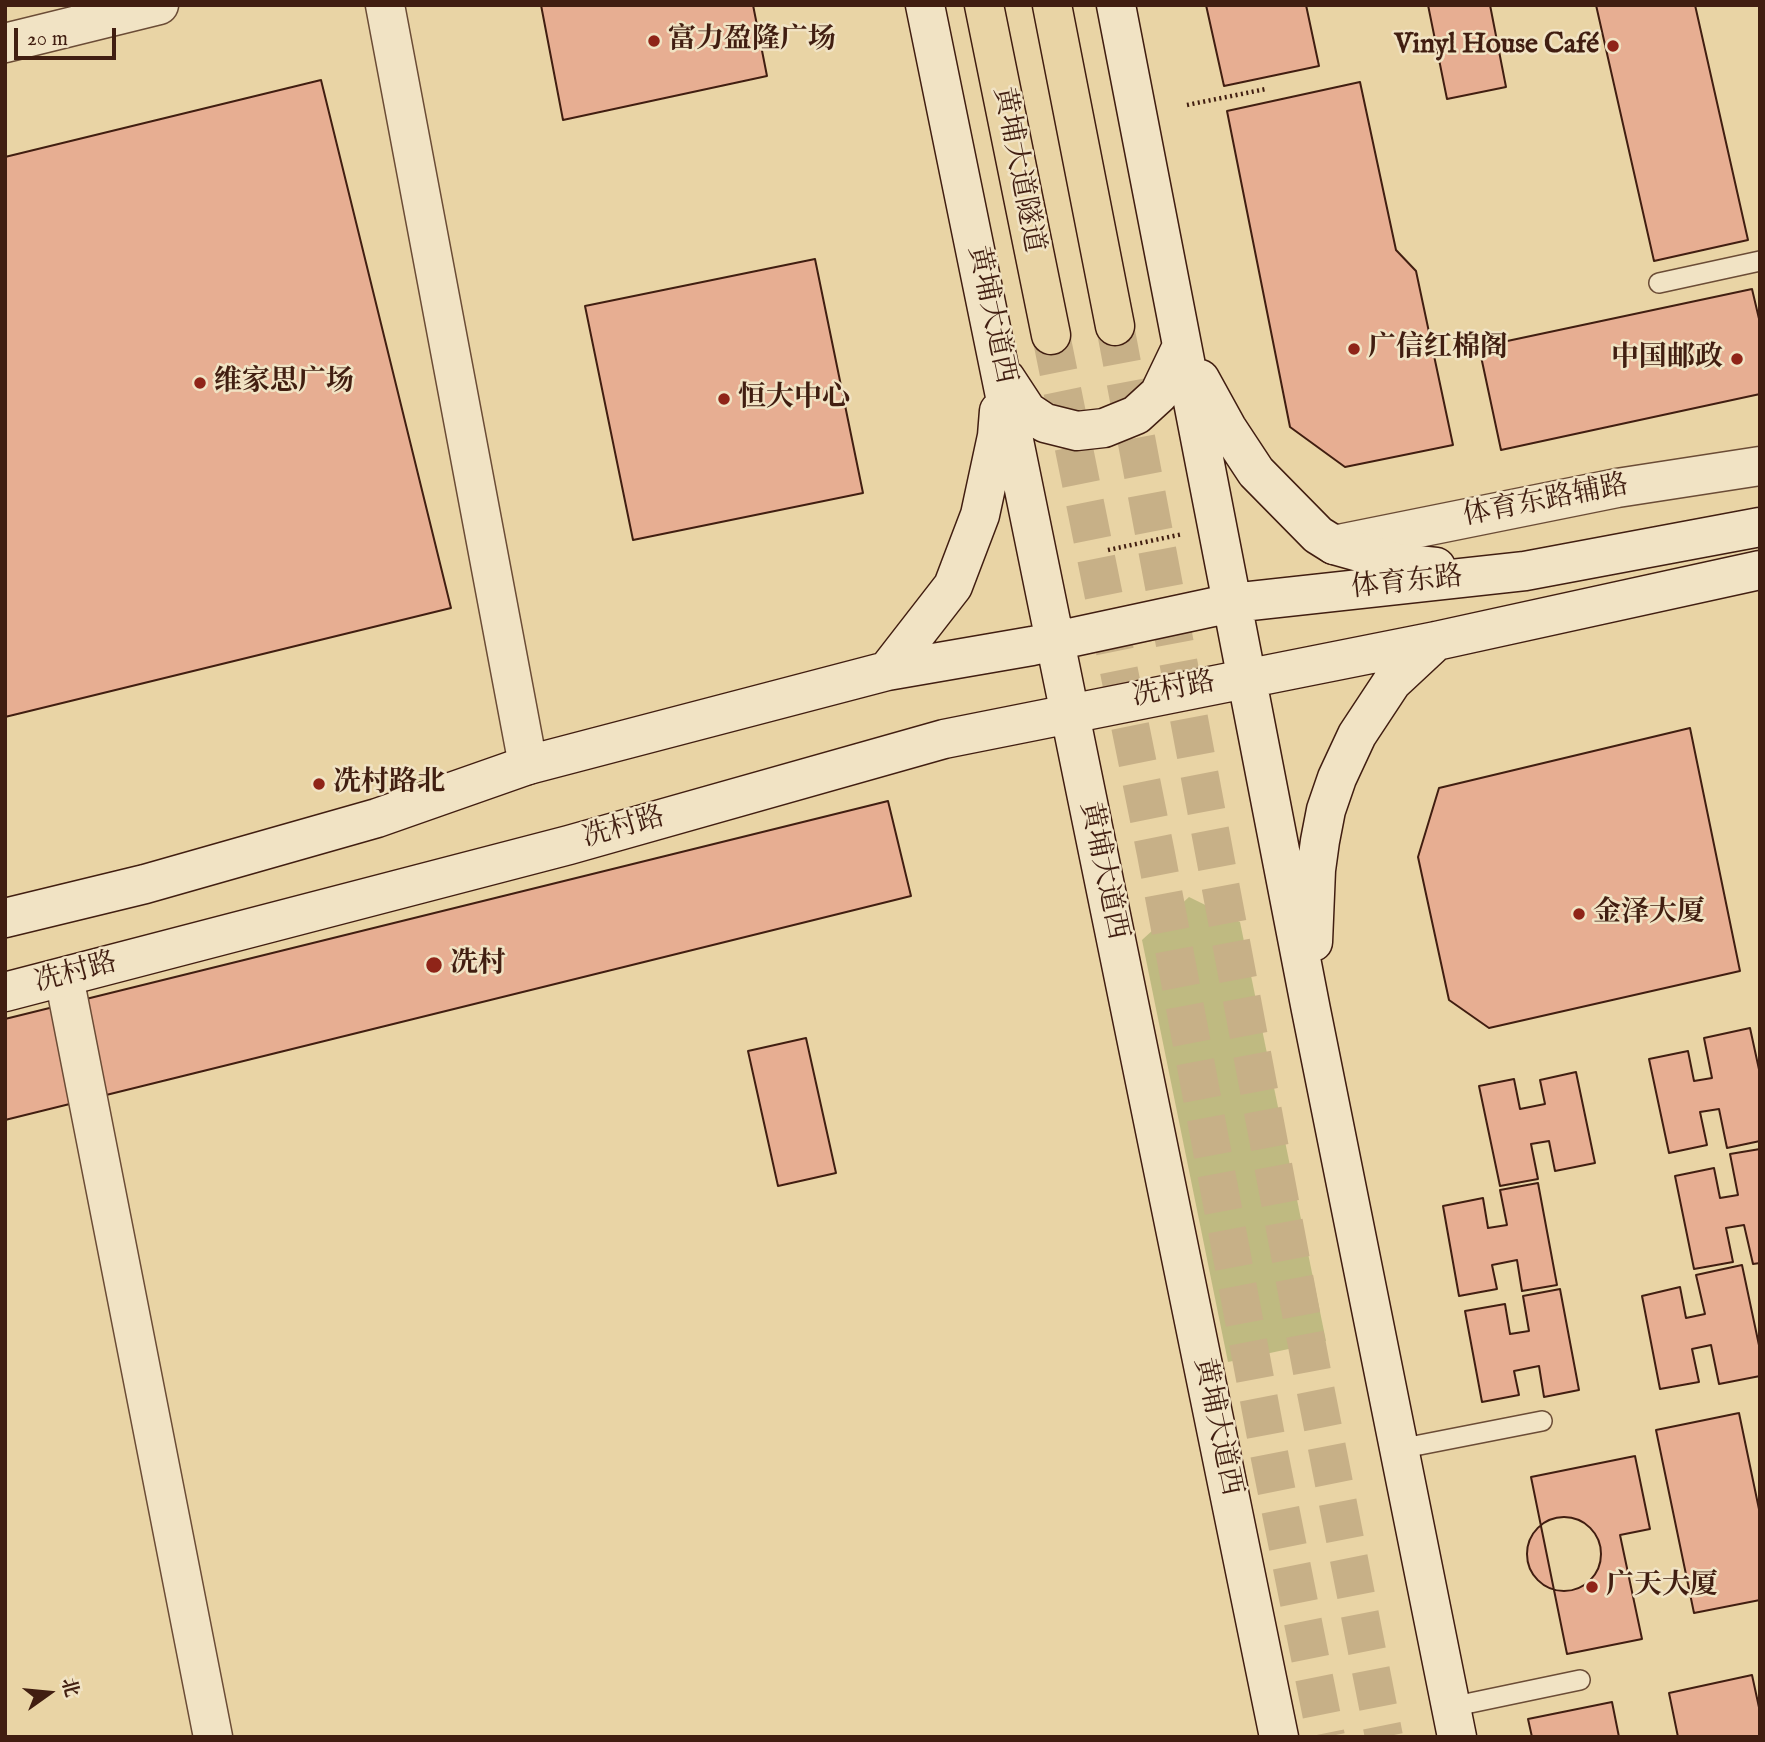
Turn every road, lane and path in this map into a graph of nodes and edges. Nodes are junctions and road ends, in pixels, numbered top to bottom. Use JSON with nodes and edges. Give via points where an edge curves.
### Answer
{"nodes":[{"id":1,"x":159,"y":5,"type":"edge"},
{"id":2,"x":385,"y":5,"type":"edge"},
{"id":3,"x":925,"y":5,"type":"edge"},
{"id":4,"x":984,"y":5,"type":"edge"},
{"id":5,"x":1052,"y":5,"type":"edge"},
{"id":6,"x":1116,"y":5,"type":"edge"},
{"id":7,"x":5,"y":43,"type":"edge"},
{"id":8,"x":1266,"y":89,"type":"dead end"},
{"id":9,"x":1187,"y":105,"type":"dead end"},
{"id":10,"x":1760,"y":261,"type":"edge"},
{"id":11,"x":1659,"y":283,"type":"dead end"},
{"id":12,"x":1115,"y":326,"type":"tunnel mouth"},
{"id":13,"x":1051,"y":335,"type":"tunnel mouth"},
{"id":14,"x":1182,"y":346,"type":"junction"},
{"id":15,"x":1002,"y":371,"type":"junction"},
{"id":16,"x":1760,"y":466,"type":"edge"},
{"id":17,"x":1760,"y":527,"type":"edge"},
{"id":18,"x":1188,"y":533,"type":"dead end"},
{"id":19,"x":1334,"y":545,"type":"junction"},
{"id":20,"x":1108,"y":550,"type":"dead end"},
{"id":21,"x":1760,"y":570,"type":"edge"},
{"id":22,"x":1524,"y":571,"type":"junction"},
{"id":23,"x":1232,"y":603,"type":"junction"},
{"id":24,"x":1055,"y":641,"type":"junction"},
{"id":25,"x":1436,"y":641,"type":"junction"},
{"id":26,"x":887,"y":671,"type":"junction"},
{"id":27,"x":1246,"y":677,"type":"junction"},
{"id":28,"x":1069,"y":712,"type":"junction"},
{"id":29,"x":528,"y":765,"type":"junction"},
{"id":30,"x":5,"y":918,"type":"edge"},
{"id":31,"x":64,"y":977,"type":"junction"},
{"id":32,"x":5,"y":992,"type":"edge"},
{"id":33,"x":1311,"y":1010,"type":"junction"},
{"id":34,"x":1542,"y":1421,"type":"dead end"},
{"id":35,"x":1399,"y":1449,"type":"junction"},
{"id":36,"x":1580,"y":1680,"type":"dead end"},
{"id":37,"x":1454,"y":1722,"type":"edge"},
{"id":38,"x":212,"y":1737,"type":"edge"},
{"id":39,"x":1279,"y":1737,"type":"edge"}],
"edges":[{"from":1,"to":7,"type":"main road"},
{"from":2,"to":29,"type":"main road"},
{"from":3,"to":15,"type":"main road","name":"黄埔大道西"},
{"from":4,"to":13,"type":"main road","name":"黄埔大道隧道"},
{"from":5,"to":12,"type":"main road"},
{"from":6,"to":14,"type":"main road"},
{"from":8,"to":9,"type":"path"},
{"from":10,"to":11,"type":"lane"},
{"from":14,"to":15,"type":"main road","via":[[1159,394],[1136,415],[1104,428],[1077,430],[1045,423],[1027,411]]},
{"from":14,"to":19,"type":"main road","via":[[1256,472],[1318,535]]},
{"from":14,"to":23,"type":"main road"},
{"from":15,"to":24,"type":"main road","name":"黄埔大道西"},
{"from":15,"to":26,"type":"main road","via":[[997,436],[981,515],[953,586]]},
{"from":16,"to":19,"type":"main road","name":"体育东路辅路","via":[[1616,488]]},
{"from":17,"to":22,"type":"main road","name":"体育东路"},
{"from":18,"to":20,"type":"path"},
{"from":19,"to":22,"type":"main road","via":[[1398,563]]},
{"from":21,"to":25,"type":"main road","name":"体育东路"},
{"from":22,"to":23,"type":"main road","name":"体育东路"},
{"from":23,"to":24,"type":"main road","name":"体育东路"},
{"from":23,"to":27,"type":"main road"},
{"from":24,"to":26,"type":"main road"},
{"from":24,"to":28,"type":"main road","name":"黄埔大道西"},
{"from":25,"to":27,"type":"main road","name":"体育东路"},
{"from":25,"to":33,"type":"main road","via":[[1392,682],[1357,735],[1326,810],[1316,870]]},
{"from":26,"to":29,"type":"main road"},
{"from":27,"to":28,"type":"main road","name":"冼村路"},
{"from":27,"to":33,"type":"main road"},
{"from":28,"to":31,"type":"main road","name":"冼村路","via":[[944,739],[569,845]]},
{"from":28,"to":39,"type":"main road","name":"黄埔大道西"},
{"from":29,"to":30,"type":"main road","via":[[333,831]]},
{"from":31,"to":32,"type":"main road","name":"冼村路"},
{"from":31,"to":38,"type":"main road"},
{"from":33,"to":35,"type":"main road"},
{"from":34,"to":35,"type":"lane"},
{"from":35,"to":37,"type":"main road"},
{"from":36,"to":37,"type":"lane"}]}
